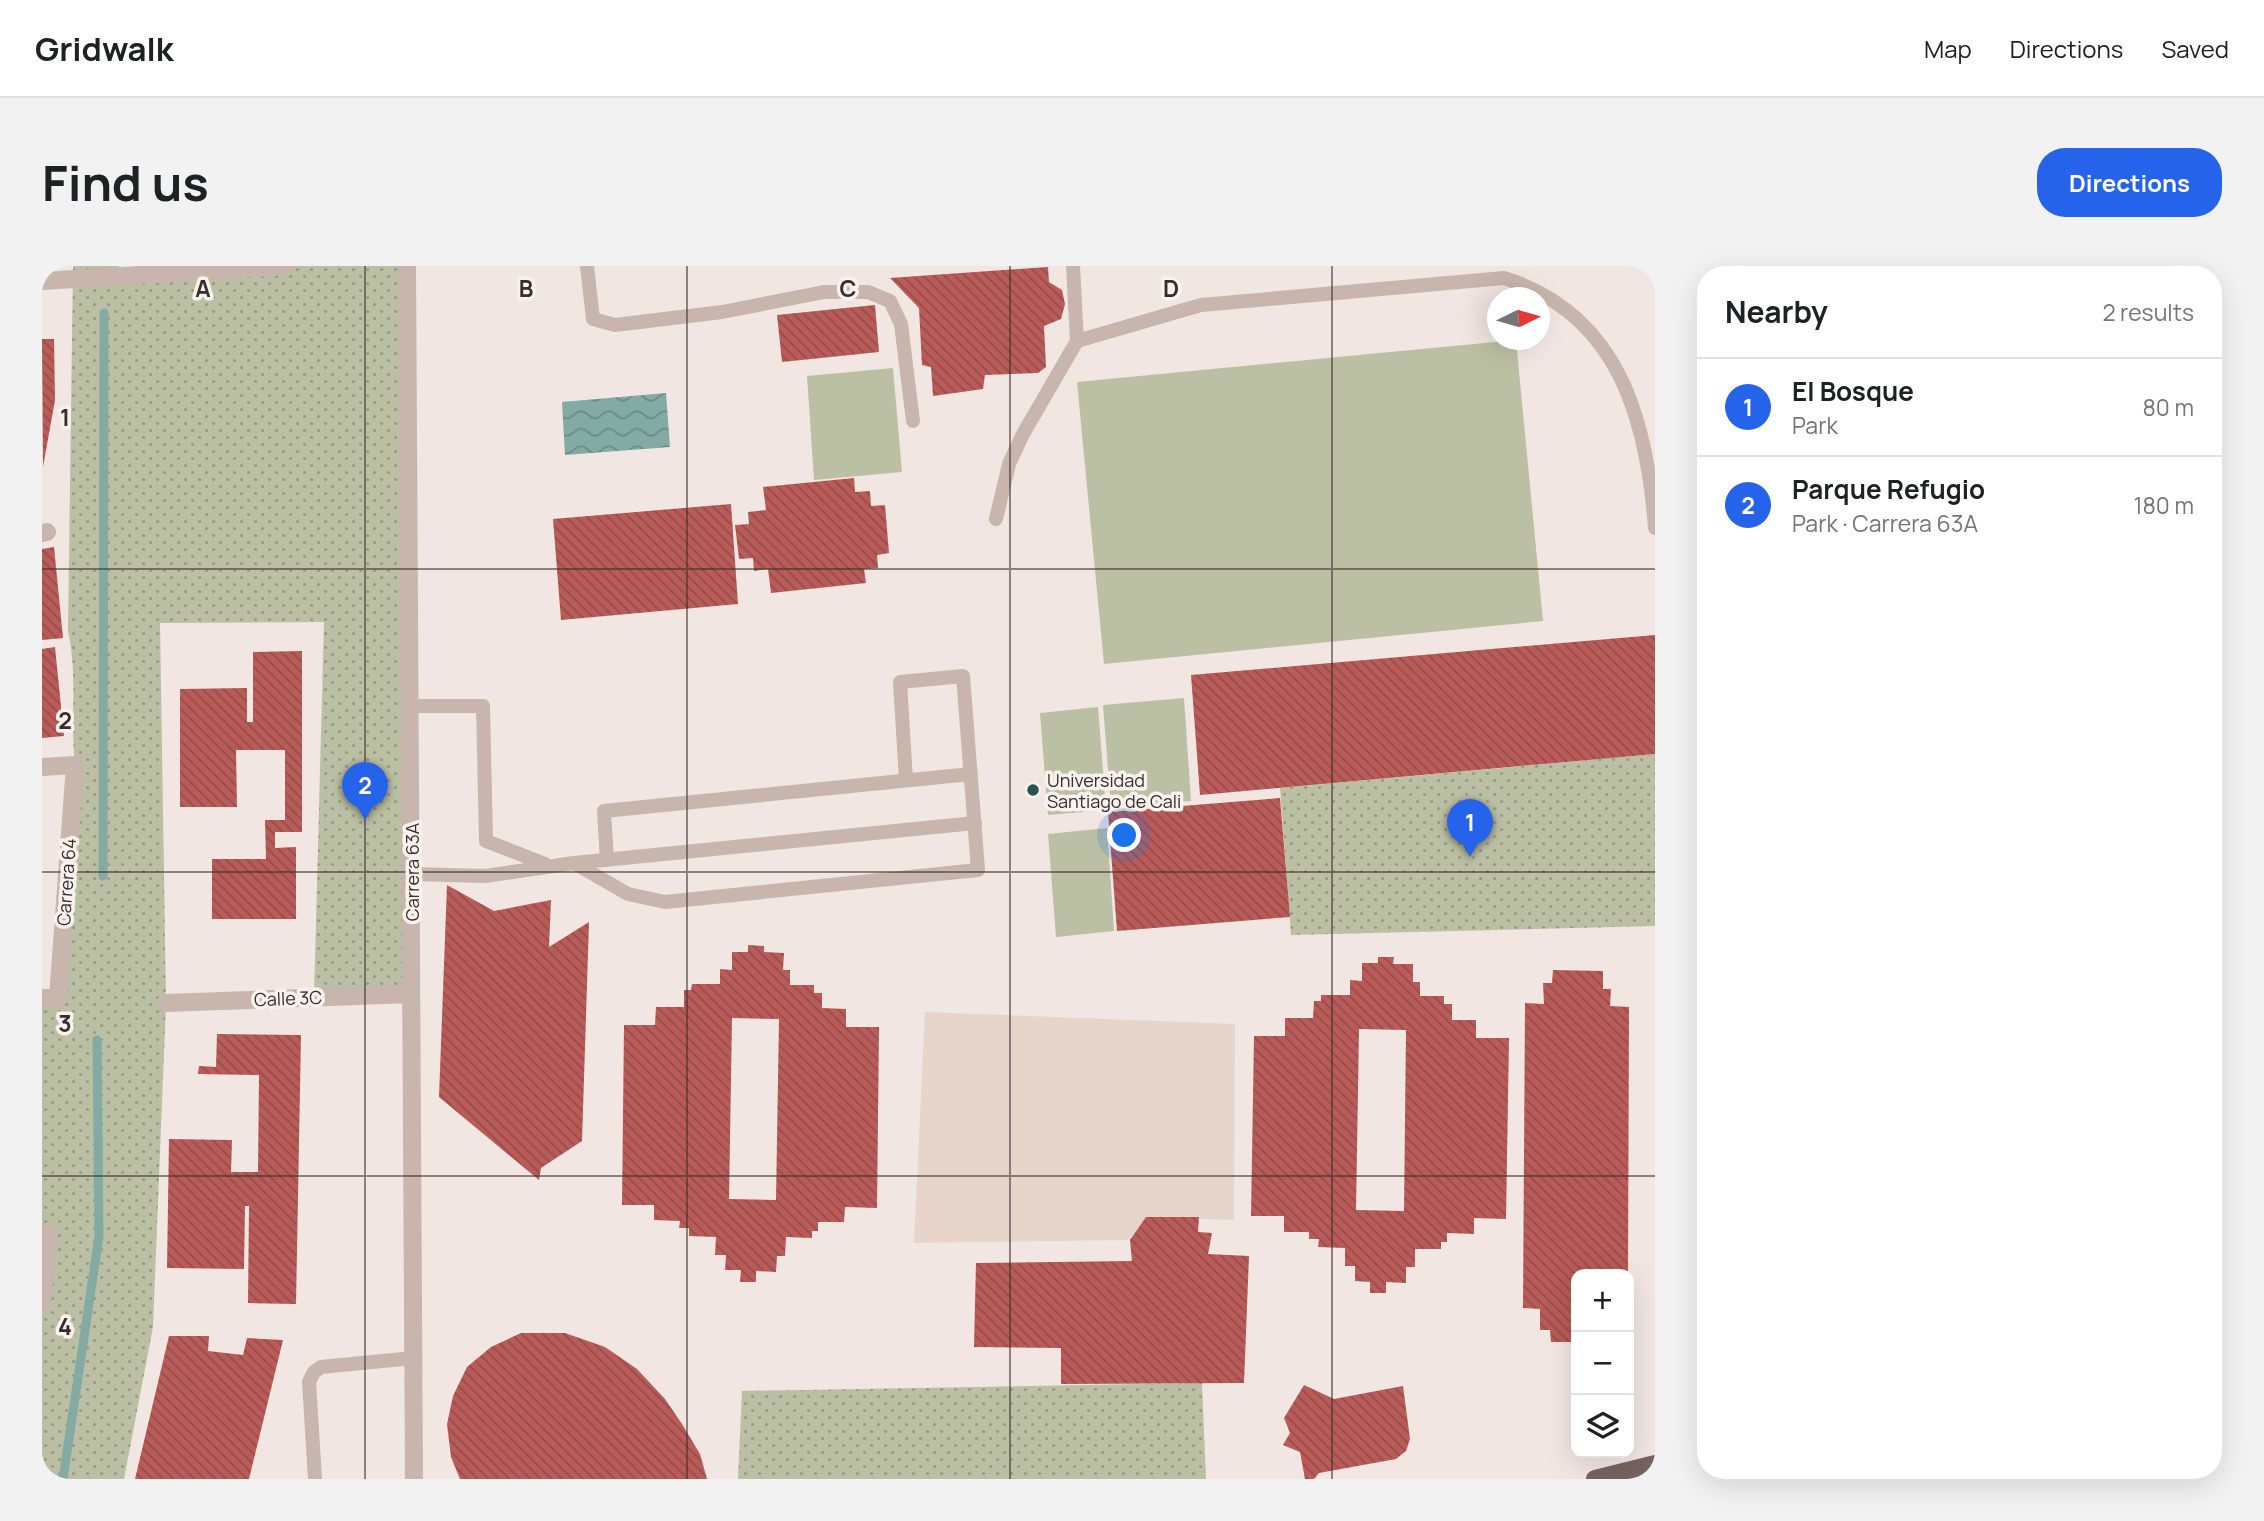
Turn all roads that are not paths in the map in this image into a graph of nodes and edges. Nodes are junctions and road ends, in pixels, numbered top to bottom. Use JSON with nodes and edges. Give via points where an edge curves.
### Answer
{"nodes":[{"id":1,"x":285,"y":266,"type":"edge"},
{"id":2,"x":407,"y":266,"type":"edge"},
{"id":3,"x":587,"y":266,"type":"edge"},
{"id":4,"x":1073,"y":266,"type":"edge"},
{"id":5,"x":201,"y":269,"type":"edge"},
{"id":6,"x":42,"y":281,"type":"edge"},
{"id":7,"x":1077,"y":341,"type":"junction"},
{"id":8,"x":913,"y":421,"type":"dead end"},
{"id":9,"x":996,"y":519,"type":"dead end"},
{"id":10,"x":1655,"y":528,"type":"edge"},
{"id":11,"x":411,"y":706,"type":"junction"},
{"id":12,"x":42,"y":767,"type":"edge"},
{"id":13,"x":971,"y":774,"type":"junction"},
{"id":14,"x":906,"y":780,"type":"junction"},
{"id":15,"x":975,"y":822,"type":"junction"},
{"id":16,"x":607,"y":860,"type":"junction"},
{"id":17,"x":574,"y":863,"type":"junction"},
{"id":18,"x":546,"y":865,"type":"junction"},
{"id":19,"x":412,"y":874,"type":"junction"},
{"id":20,"x":411,"y":994,"type":"junction"},
{"id":21,"x":50,"y":998,"type":"edge"},
{"id":22,"x":166,"y":1003,"type":"dead end"},
{"id":23,"x":45,"y":1233,"type":"edge"},
{"id":24,"x":42,"y":1303,"type":"edge"},
{"id":25,"x":413,"y":1358,"type":"junction"},
{"id":26,"x":1655,"y":1464,"type":"edge"},
{"id":27,"x":315,"y":1479,"type":"edge"},
{"id":28,"x":414,"y":1479,"type":"edge"},
{"id":29,"x":1595,"y":1479,"type":"edge"}],
"edges":[{"from":1,"to":5,"type":"street"},
{"from":2,"to":11,"type":"street","name":"Carrera 63A"},
{"from":3,"to":8,"type":"lane","via":[[593,319],[615,325],[722,312],[824,292],[868,292],[890,301],[901,324]]},
{"from":4,"to":7,"type":"lane"},
{"from":5,"to":6,"type":"street"},
{"from":7,"to":9,"type":"lane","via":[[1009,464]]},
{"from":7,"to":10,"type":"lane","via":[[1201,305],[1504,278],[1534,287],[1575,318],[1618,371],[1643,436]]},
{"from":11,"to":18,"type":"lane","via":[[483,706],[486,841]]},
{"from":11,"to":19,"type":"street","name":"Carrera 63A"},
{"from":12,"to":21,"type":"street","name":"Carrera 64","via":[[75,765]]},
{"from":13,"to":14,"type":"lane"},
{"from":13,"to":14,"type":"lane","via":[[963,676],[900,682]]},
{"from":13,"to":15,"type":"lane"},
{"from":14,"to":16,"type":"lane","via":[[604,811]]},
{"from":15,"to":16,"type":"lane"},
{"from":15,"to":17,"type":"lane","via":[[978,870],[665,902],[628,894]]},
{"from":16,"to":17,"type":"lane"},
{"from":17,"to":18,"type":"lane"},
{"from":18,"to":19,"type":"lane","via":[[485,876]]},
{"from":19,"to":20,"type":"street","name":"Carrera 63A"},
{"from":20,"to":22,"type":"street","name":"Calle 3C"},
{"from":20,"to":25,"type":"street","name":"Carrera 63A"},
{"from":23,"to":24,"type":"street"},
{"from":25,"to":27,"type":"lane","via":[[314,1371],[309,1382]]},
{"from":25,"to":28,"type":"street","name":"Carrera 63A"},
{"from":26,"to":29,"type":"main road"}]}
